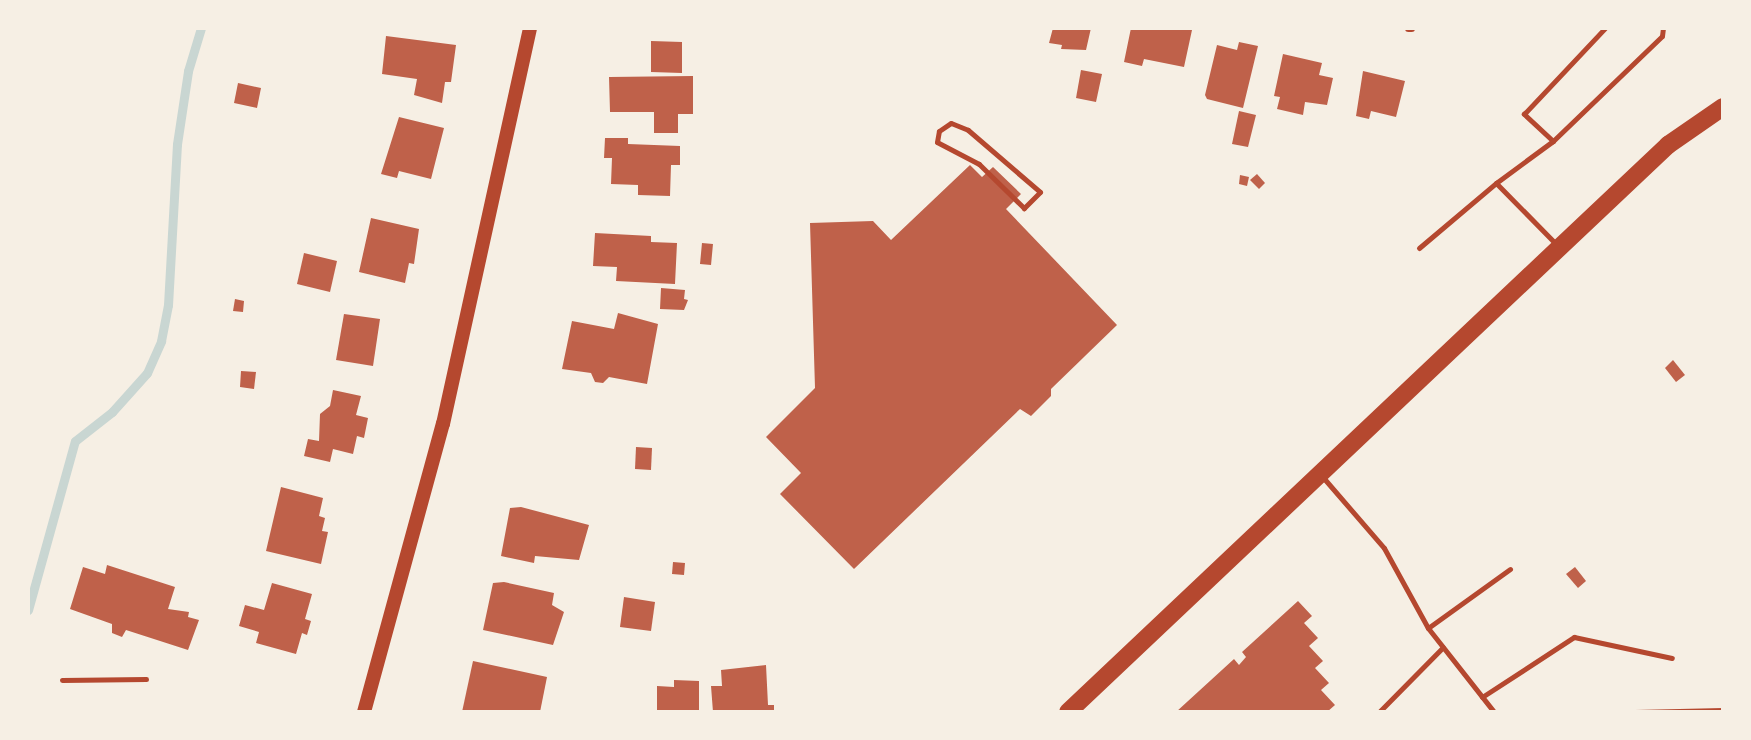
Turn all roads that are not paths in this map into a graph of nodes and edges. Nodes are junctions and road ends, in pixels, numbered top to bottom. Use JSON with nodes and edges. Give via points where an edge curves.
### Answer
{"nodes":[{"id":1,"x":530,"y":28,"type":"edge"},
{"id":2,"x":1605,"y":28,"type":"edge"},
{"id":3,"x":1663,"y":28,"type":"edge"},
{"id":4,"x":1723,"y":107,"type":"edge"},
{"id":5,"x":1553,"y":141,"type":"junction"},
{"id":6,"x":1496,"y":183,"type":"junction"},
{"id":7,"x":1040,"y":192,"type":"joint"},
{"id":8,"x":1559,"y":247,"type":"junction"},
{"id":9,"x":1419,"y":248,"type":"dead end"},
{"id":10,"x":1319,"y":473,"type":"junction"},
{"id":11,"x":1510,"y":569,"type":"dead end"},
{"id":12,"x":1428,"y":628,"type":"junction"},
{"id":13,"x":1443,"y":648,"type":"junction"},
{"id":14,"x":1672,"y":658,"type":"dead end"},
{"id":15,"x":146,"y":679,"type":"dead end"},
{"id":16,"x":62,"y":680,"type":"dead end"},
{"id":17,"x":1482,"y":697,"type":"junction"},
{"id":18,"x":1723,"y":710,"type":"edge"},
{"id":19,"x":364,"y":712,"type":"edge"},
{"id":20,"x":1068,"y":712,"type":"edge"},
{"id":21,"x":1379,"y":712,"type":"edge"},
{"id":22,"x":1494,"y":712,"type":"edge"},
{"id":23,"x":1635,"y":712,"type":"edge"}],
"edges":[{"from":1,"to":19,"type":"main road","via":[[443,424]]},
{"from":2,"to":5,"type":"lane","via":[[1524,114]]},
{"from":3,"to":5,"type":"lane","via":[[1662,36]]},
{"from":4,"to":8,"type":"main road","via":[[1668,145]]},
{"from":5,"to":6,"type":"lane"},
{"from":6,"to":8,"type":"lane"},
{"from":6,"to":9,"type":"lane"},
{"from":7,"to":7,"type":"lane","via":[[1024,208],[979,163],[937,142],[939,131],[951,123],[968,130]]},
{"from":8,"to":10,"type":"main road"},
{"from":10,"to":12,"type":"lane","via":[[1384,548]]},
{"from":10,"to":20,"type":"main road"},
{"from":11,"to":12,"type":"lane"},
{"from":12,"to":13,"type":"lane"},
{"from":13,"to":17,"type":"lane"},
{"from":13,"to":21,"type":"lane"},
{"from":14,"to":17,"type":"lane","via":[[1574,638]]},
{"from":15,"to":16,"type":"lane"},
{"from":17,"to":22,"type":"lane"},
{"from":18,"to":23,"type":"lane"}]}
